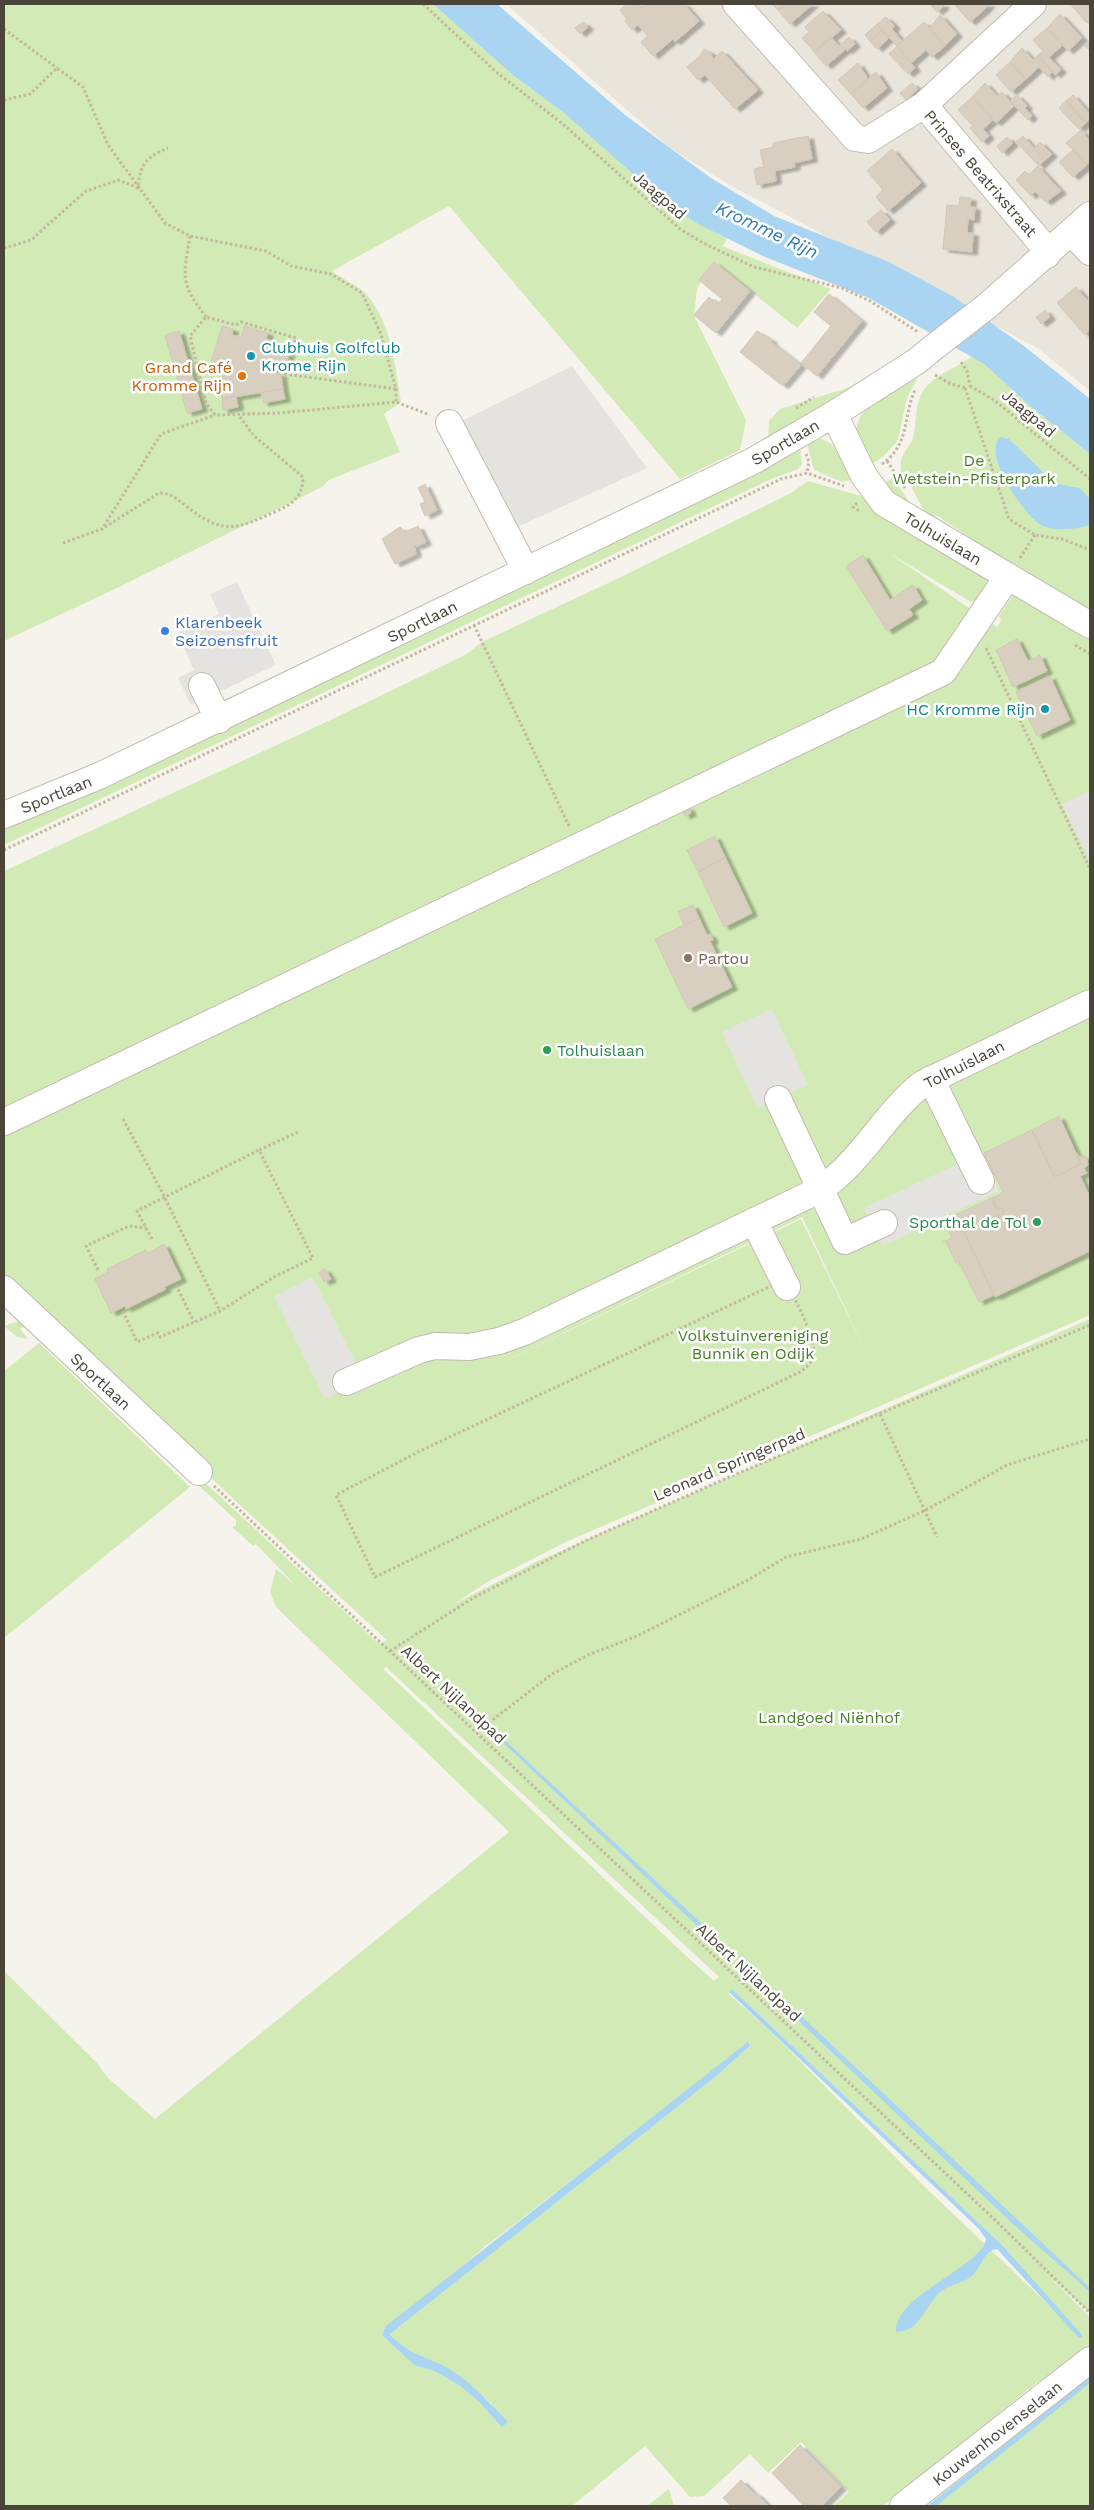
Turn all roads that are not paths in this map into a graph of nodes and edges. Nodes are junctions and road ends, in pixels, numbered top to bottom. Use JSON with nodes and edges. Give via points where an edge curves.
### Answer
{"nodes":[{"id":1,"x":736,"y":4,"type":"edge"},
{"id":2,"x":1033,"y":4,"type":"edge"},
{"id":3,"x":924,"y":105,"type":"junction"},
{"id":4,"x":1090,"y":214,"type":"edge"},
{"id":5,"x":1071,"y":232,"type":"junction"},
{"id":6,"x":1090,"y":252,"type":"edge"},
{"id":7,"x":1047,"y":255,"type":"junction"},
{"id":8,"x":834,"y":414,"type":"junction"},
{"id":9,"x":449,"y":423,"type":"road end"},
{"id":10,"x":526,"y":571,"type":"junction"},
{"id":11,"x":1008,"y":576,"type":"junction"},
{"id":12,"x":1090,"y":625,"type":"edge"},
{"id":13,"x":202,"y":686,"type":"dead end"},
{"id":14,"x":219,"y":720,"type":"junction"},
{"id":15,"x":7,"y":815,"type":"edge"},
{"id":16,"x":1090,"y":1003,"type":"edge"},
{"id":17,"x":931,"y":1079,"type":"junction"},
{"id":18,"x":778,"y":1098,"type":"dead end"},
{"id":19,"x":4,"y":1122,"type":"edge"},
{"id":20,"x":981,"y":1181,"type":"dead end"},
{"id":21,"x":819,"y":1190,"type":"junction"},
{"id":22,"x":754,"y":1221,"type":"junction"},
{"id":23,"x":884,"y":1223,"type":"dead end"},
{"id":24,"x":787,"y":1287,"type":"road end"},
{"id":25,"x":4,"y":1289,"type":"edge"},
{"id":26,"x":346,"y":1382,"type":"dead end"},
{"id":27,"x":199,"y":1472,"type":"road end"},
{"id":28,"x":1090,"y":2360,"type":"edge"},
{"id":29,"x":903,"y":2506,"type":"edge"}],
"edges":[{"from":1,"to":3,"type":"street","name":"Prinses Beatrixstraat","via":[[855,138],[868,140]]},
{"from":2,"to":3,"type":"street"},
{"from":3,"to":7,"type":"street","name":"Prinses Beatrixstraat","via":[[1041,243]]},
{"from":4,"to":5,"type":"street","name":"Sportlaan"},
{"from":5,"to":6,"type":"street"},
{"from":5,"to":7,"type":"street","name":"Sportlaan"},
{"from":7,"to":8,"type":"street","name":"Sportlaan","bridge":true,"via":[[917,361]]},
{"from":8,"to":10,"type":"street","name":"Sportlaan","via":[[753,461]]},
{"from":8,"to":11,"type":"street","name":"Tolhuislaan","via":[[864,476],[884,503]]},
{"from":9,"to":10,"type":"street"},
{"from":10,"to":14,"type":"street","name":"Sportlaan"},
{"from":11,"to":12,"type":"street","name":"Tolhuislaan"},
{"from":11,"to":19,"type":"street","via":[[943,672]]},
{"from":13,"to":14,"type":"street"},
{"from":14,"to":15,"type":"street","name":"Sportlaan"},
{"from":16,"to":17,"type":"street","name":"Tolhuislaan"},
{"from":17,"to":20,"type":"street"},
{"from":17,"to":21,"type":"street","name":"Tolhuislaan","via":[[908,1095],[840,1173]]},
{"from":18,"to":21,"type":"street"},
{"from":21,"to":22,"type":"street","name":"Tolhuislaan"},
{"from":21,"to":23,"type":"street","via":[[845,1241]]},
{"from":22,"to":24,"type":"street"},
{"from":22,"to":26,"type":"street","name":"Tolhuislaan","via":[[524,1332],[469,1347],[436,1346],[418,1350]]},
{"from":25,"to":27,"type":"street","name":"Sportlaan"},
{"from":28,"to":29,"type":"street","name":"Kouwenhovenselaan"}]}
